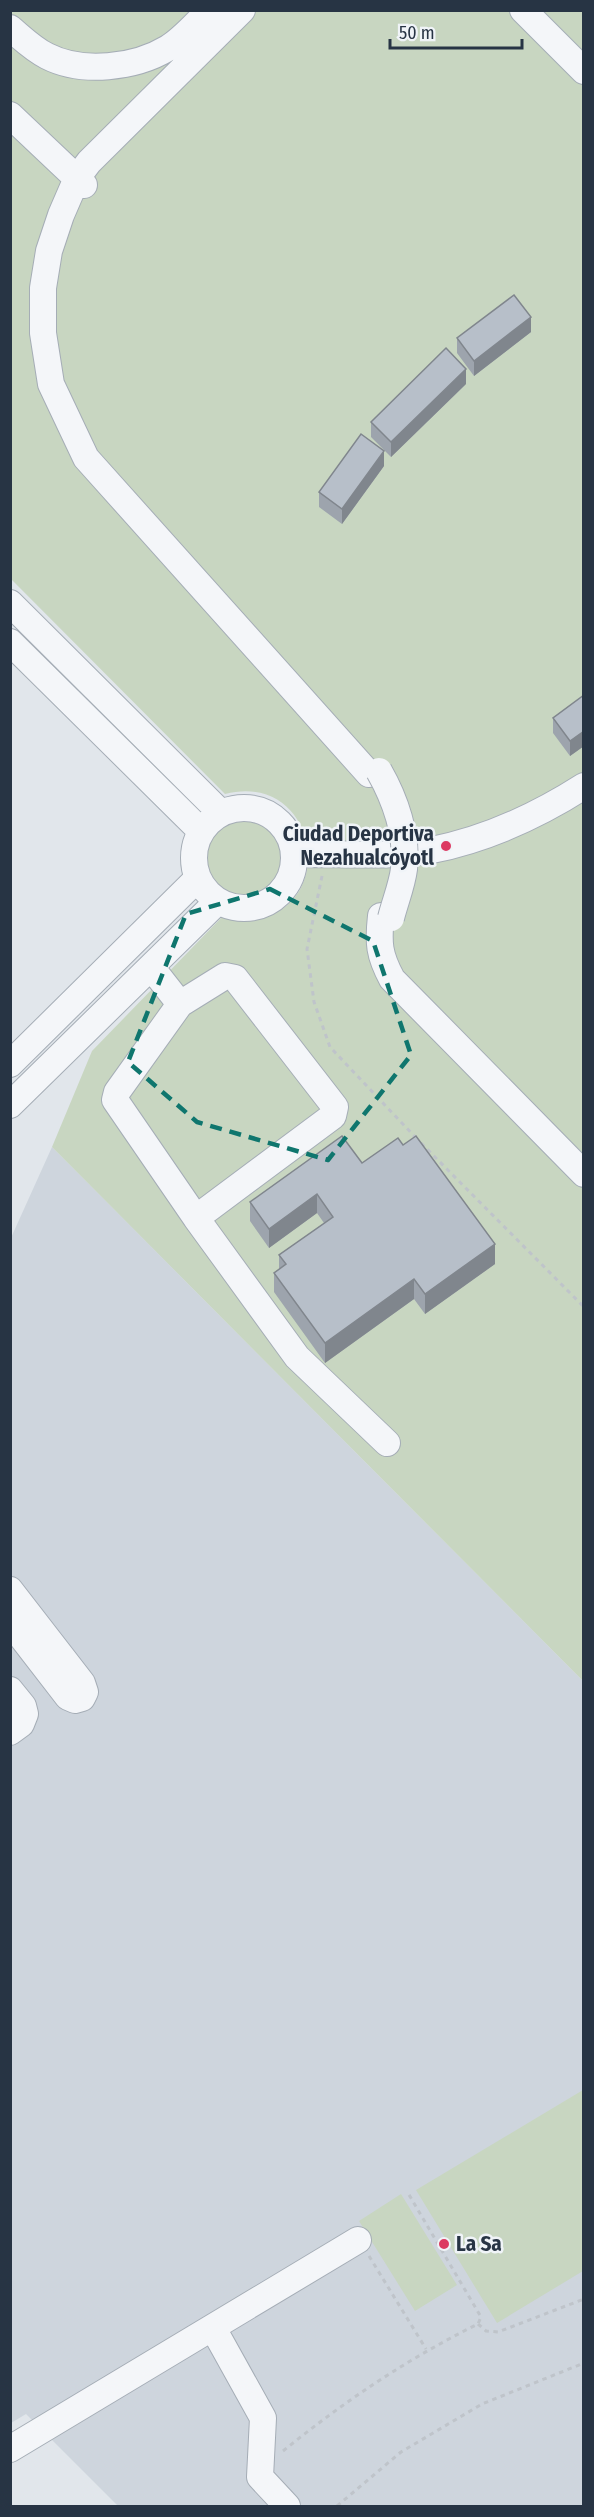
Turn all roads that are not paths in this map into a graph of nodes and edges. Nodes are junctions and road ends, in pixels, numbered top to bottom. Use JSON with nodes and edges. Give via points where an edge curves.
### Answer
{"nodes":[{"id":1,"x":210,"y":10,"type":"edge"},
{"id":2,"x":242,"y":10,"type":"edge"},
{"id":3,"x":256,"y":10,"type":"edge"},
{"id":4,"x":523,"y":10,"type":"edge"},
{"id":5,"x":539,"y":10,"type":"edge"},
{"id":6,"x":10,"y":28,"type":"edge"},
{"id":7,"x":584,"y":57,"type":"edge"},
{"id":8,"x":584,"y":71,"type":"edge"},
{"id":9,"x":10,"y":115,"type":"edge"},
{"id":10,"x":80,"y":181,"type":"junction"},
{"id":11,"x":10,"y":603,"type":"edge"},
{"id":12,"x":10,"y":642,"type":"edge"},
{"id":13,"x":584,"y":786,"type":"edge"},
{"id":14,"x":221,"y":813,"type":"junction"},
{"id":15,"x":201,"y":831,"type":"junction"},
{"id":16,"x":295,"y":854,"type":"junction"},
{"id":17,"x":198,"y":878,"type":"junction"},
{"id":18,"x":218,"y":901,"type":"junction"},
{"id":19,"x":386,"y":917,"type":"junction"},
{"id":20,"x":151,"y":967,"type":"junction"},
{"id":21,"x":180,"y":1004,"type":"junction"},
{"id":22,"x":10,"y":1064,"type":"edge"},
{"id":23,"x":10,"y":1105,"type":"edge"},
{"id":24,"x":584,"y":1161,"type":"edge"},
{"id":25,"x":584,"y":1174,"type":"edge"},
{"id":26,"x":196,"y":1218,"type":"junction"},
{"id":27,"x":387,"y":1443,"type":"dead end"},
{"id":28,"x":10,"y":1590,"type":"edge"},
{"id":29,"x":10,"y":1623,"type":"edge"},
{"id":30,"x":10,"y":1690,"type":"edge"},
{"id":31,"x":10,"y":1732,"type":"edge"},
{"id":32,"x":358,"y":2240,"type":"road end"},
{"id":33,"x":213,"y":2328,"type":"junction"},
{"id":34,"x":10,"y":2449,"type":"edge"},
{"id":35,"x":287,"y":2506,"type":"edge"}],
"edges":[{"from":1,"to":6,"type":"street","via":[[169,48],[139,61],[100,66],[73,64],[48,56]]},
{"from":2,"to":10,"type":"street","via":[[89,162]]},
{"from":3,"to":10,"type":"street"},
{"from":4,"to":8,"type":"street"},
{"from":5,"to":7,"type":"street"},
{"from":9,"to":10,"type":"street"},
{"from":10,"to":19,"type":"street","bridge":true,"via":[[58,253],[52,289],[53,333],[69,400],[96,451],[392,794],[403,836],[404,868]]},
{"from":11,"to":14,"type":"street"},
{"from":12,"to":15,"type":"street"},
{"from":13,"to":16,"type":"street","via":[[505,830],[462,843],[399,853]]},
{"from":14,"to":15,"type":"street"},
{"from":14,"to":16,"type":"street","via":[[240,807],[270,815],[291,838]]},
{"from":15,"to":17,"type":"street","via":[[194,854]]},
{"from":16,"to":18,"type":"street","via":[[287,884],[271,900],[249,908]]},
{"from":17,"to":18,"type":"street"},
{"from":17,"to":22,"type":"street"},
{"from":18,"to":20,"type":"street"},
{"from":19,"to":24,"type":"street","via":[[398,974]]},
{"from":19,"to":25,"type":"street","via":[[378,942],[392,979]]},
{"from":20,"to":21,"type":"street"},
{"from":20,"to":23,"type":"street"},
{"from":21,"to":26,"type":"street","via":[[115,1100]]},
{"from":21,"to":26,"type":"street","via":[[225,976],[235,978],[335,1107],[333,1116]]},
{"from":26,"to":27,"type":"street","via":[[297,1357]]},
{"from":28,"to":29,"type":"street","via":[[78,1694]]},
{"from":30,"to":31,"type":"street","via":[[25,1714],[21,1724]]},
{"from":32,"to":33,"type":"street"},
{"from":33,"to":34,"type":"street"},
{"from":33,"to":35,"type":"street","via":[[263,2418],[260,2477]]}]}
